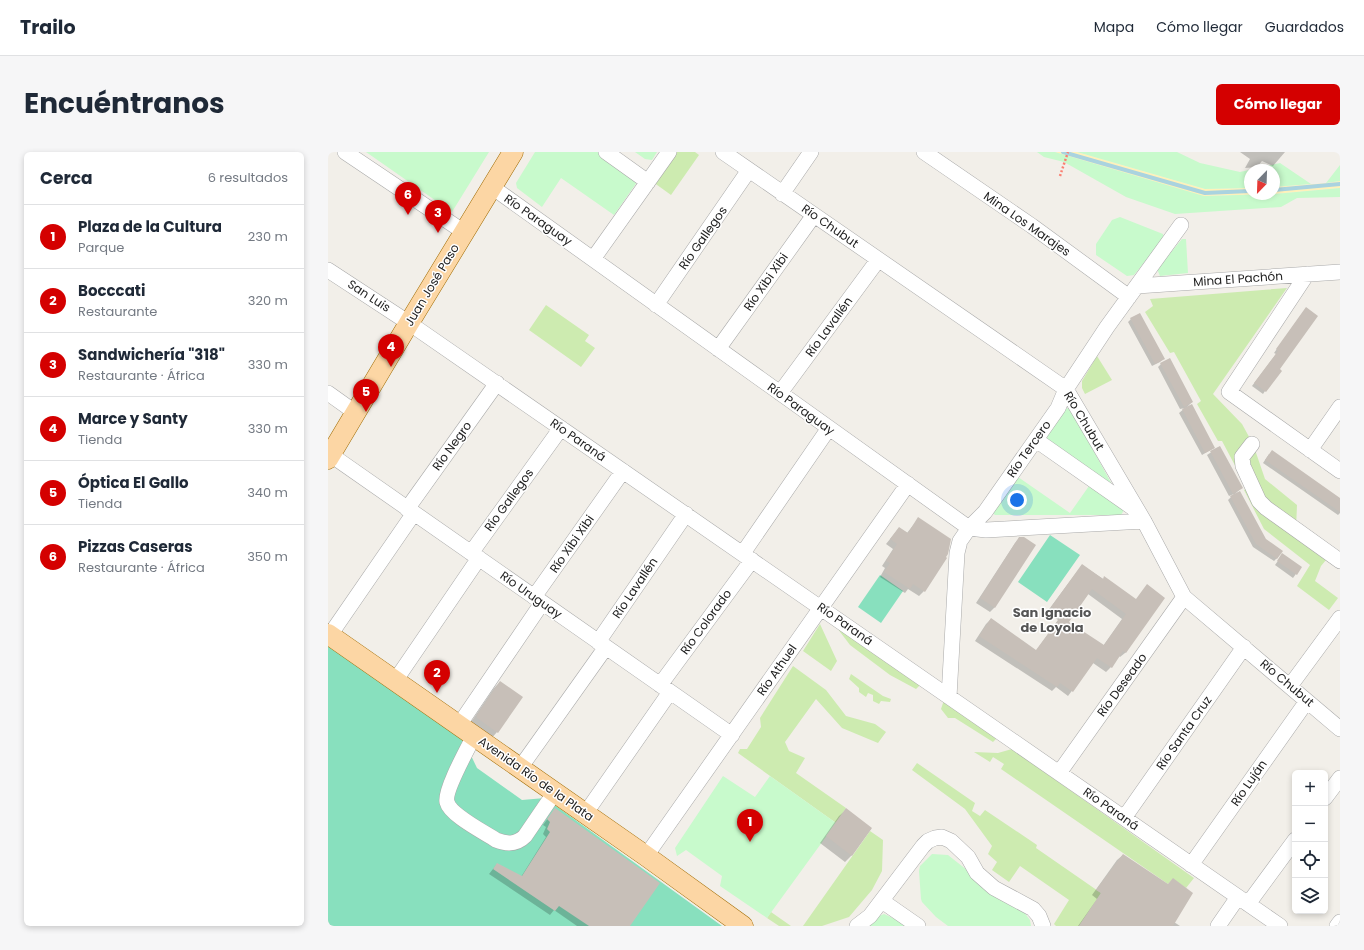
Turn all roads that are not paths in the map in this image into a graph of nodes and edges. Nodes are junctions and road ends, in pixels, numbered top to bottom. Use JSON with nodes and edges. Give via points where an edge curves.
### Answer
{"nodes":[{"id":1,"x":345,"y":152,"type":"edge"},
{"id":2,"x":513,"y":152,"type":"edge"},
{"id":3,"x":606,"y":152,"type":"edge"},
{"id":4,"x":669,"y":152,"type":"edge"},
{"id":5,"x":723,"y":152,"type":"edge"},
{"id":6,"x":812,"y":152,"type":"edge"},
{"id":7,"x":924,"y":152,"type":"edge"},
{"id":8,"x":749,"y":170,"type":"junction"},
{"id":9,"x":648,"y":182,"type":"junction"},
{"id":10,"x":492,"y":187,"type":"junction"},
{"id":11,"x":782,"y":194,"type":"junction"},
{"id":12,"x":814,"y":215,"type":"junction"},
{"id":13,"x":1181,"y":225,"type":"dead end"},
{"id":14,"x":464,"y":232,"type":"junction"},
{"id":15,"x":593,"y":259,"type":"junction"},
{"id":16,"x":878,"y":260,"type":"junction"},
{"id":17,"x":328,"y":270,"type":"edge"},
{"id":18,"x":1340,"y":272,"type":"edge"},
{"id":19,"x":1307,"y":274,"type":"junction"},
{"id":20,"x":1133,"y":292,"type":"junction"},
{"id":21,"x":656,"y":305,"type":"junction"},
{"id":22,"x":409,"y":323,"type":"junction"},
{"id":23,"x":718,"y":349,"type":"junction"},
{"id":24,"x":497,"y":383,"type":"junction"},
{"id":25,"x":1066,"y":389,"type":"junction"},
{"id":26,"x":328,"y":392,"type":"edge"},
{"id":27,"x":780,"y":394,"type":"junction"},
{"id":28,"x":1340,"y":407,"type":"edge"},
{"id":29,"x":356,"y":412,"type":"junction"},
{"id":30,"x":561,"y":428,"type":"junction"},
{"id":31,"x":829,"y":428,"type":"junction"},
{"id":32,"x":1036,"y":440,"type":"junction"},
{"id":33,"x":1252,"y":444,"type":"dead end"},
{"id":34,"x":1310,"y":450,"type":"junction"},
{"id":35,"x":329,"y":457,"type":"edge"},
{"id":36,"x":623,"y":471,"type":"junction"},
{"id":37,"x":1340,"y":471,"type":"edge"},
{"id":38,"x":908,"y":484,"type":"junction"},
{"id":39,"x":411,"y":511,"type":"junction"},
{"id":40,"x":686,"y":514,"type":"junction"},
{"id":41,"x":1141,"y":516,"type":"junction"},
{"id":42,"x":969,"y":528,"type":"junction"},
{"id":43,"x":475,"y":556,"type":"junction"},
{"id":44,"x":747,"y":557,"type":"junction"},
{"id":45,"x":1340,"y":561,"type":"edge"},
{"id":46,"x":1184,"y":597,"type":"junction"},
{"id":47,"x":538,"y":600,"type":"junction"},
{"id":48,"x":821,"y":608,"type":"junction"},
{"id":49,"x":1340,"y":618,"type":"edge"},
{"id":50,"x":329,"y":634,"type":"edge"},
{"id":51,"x":602,"y":644,"type":"junction"},
{"id":52,"x":1244,"y":647,"type":"junction"},
{"id":53,"x":396,"y":681,"type":"junction"},
{"id":54,"x":1290,"y":686,"type":"junction"},
{"id":55,"x":665,"y":688,"type":"junction"},
{"id":56,"x":949,"y":697,"type":"junction"},
{"id":57,"x":1308,"y":701,"type":"junction"},
{"id":58,"x":1340,"y":729,"type":"edge"},
{"id":59,"x":466,"y":730,"type":"junction"},
{"id":60,"x":732,"y":735,"type":"junction"},
{"id":61,"x":520,"y":768,"type":"junction"},
{"id":62,"x":1059,"y":773,"type":"junction"},
{"id":63,"x":1340,"y":778,"type":"edge"},
{"id":64,"x":555,"y":792,"type":"junction"},
{"id":65,"x":1328,"y":794,"type":"edge"},
{"id":66,"x":585,"y":814,"type":"junction"},
{"id":67,"x":1124,"y":818,"type":"junction"},
{"id":68,"x":1293,"y":842,"type":"edge"},
{"id":69,"x":646,"y":856,"type":"junction"},
{"id":70,"x":1191,"y":865,"type":"junction"},
{"id":71,"x":882,"y":901,"type":"junction"},
{"id":72,"x":1243,"y":901,"type":"junction"},
{"id":73,"x":1340,"y":922,"type":"edge"},
{"id":74,"x":743,"y":926,"type":"edge"},
{"id":75,"x":857,"y":926,"type":"edge"},
{"id":76,"x":918,"y":926,"type":"edge"},
{"id":77,"x":1043,"y":926,"type":"edge"},
{"id":78,"x":1218,"y":926,"type":"edge"},
{"id":79,"x":1280,"y":926,"type":"edge"},
{"id":80,"x":1337,"y":926,"type":"edge"}],
"edges":[{"from":1,"to":14,"type":"street"},
{"from":2,"to":10,"type":"main road","name":"Juan José Paso"},
{"from":3,"to":9,"type":"street"},
{"from":4,"to":9,"type":"street"},
{"from":5,"to":8,"type":"street","name":"Río Chubut"},
{"from":6,"to":11,"type":"street"},
{"from":7,"to":20,"type":"street","name":"Mina Los Marajes"},
{"from":8,"to":11,"type":"street","name":"Río Chubut"},
{"from":8,"to":21,"type":"street","name":"Río Gallegos"},
{"from":9,"to":15,"type":"street"},
{"from":10,"to":14,"type":"main road","name":"Juan José Paso"},
{"from":10,"to":15,"type":"street","name":"Río Paraguay"},
{"from":11,"to":12,"type":"street","name":"Río Chubut"},
{"from":12,"to":16,"type":"street","name":"Río Chubut"},
{"from":12,"to":23,"type":"street","name":"Río Xibi Xibi"},
{"from":13,"to":20,"type":"street","name":"Río Tercero"},
{"from":14,"to":22,"type":"main road","name":"Juan José Paso"},
{"from":15,"to":21,"type":"street","name":"Río Paraguay"},
{"from":16,"to":25,"type":"street","name":"Río Chubut"},
{"from":16,"to":27,"type":"street","name":"Río Lavallén"},
{"from":17,"to":22,"type":"street","name":"San Luis"},
{"from":18,"to":19,"type":"street","name":"Mina El Pachón"},
{"from":19,"to":20,"type":"street","name":"Mina El Pachón"},
{"from":19,"to":34,"type":"street","via":[[1229,392]]},
{"from":20,"to":25,"type":"street","name":"Río Tercero"},
{"from":21,"to":23,"type":"street","name":"Río Paraguay"},
{"from":22,"to":24,"type":"street","name":"Río Paraná"},
{"from":22,"to":29,"type":"main road","name":"Juan José Paso"},
{"from":23,"to":27,"type":"street","name":"Río Paraguay"},
{"from":24,"to":30,"type":"street","name":"Río Paraná"},
{"from":24,"to":39,"type":"street","name":"Río Negro"},
{"from":25,"to":32,"type":"street","name":"Río Tercero","via":[[1058,408]]},
{"from":25,"to":41,"type":"street","name":"Río Chubut"},
{"from":26,"to":29,"type":"street"},
{"from":27,"to":31,"type":"street","name":"Río Paraguay"},
{"from":28,"to":34,"type":"street"},
{"from":29,"to":35,"type":"main road","name":"Juan José Paso"},
{"from":30,"to":36,"type":"street","name":"Río Paraná"},
{"from":30,"to":43,"type":"street","name":"Río Gallegos"},
{"from":31,"to":38,"type":"street","name":"Río Paraguay"},
{"from":31,"to":44,"type":"street","name":"Río Colorado"},
{"from":32,"to":41,"type":"street"},
{"from":32,"to":42,"type":"street","name":"Río Tercero","via":[[985,512]]},
{"from":33,"to":45,"type":"street","via":[[1242,457],[1243,466],[1259,501]]},
{"from":34,"to":37,"type":"street"},
{"from":35,"to":39,"type":"street","name":"Río Uruguay"},
{"from":36,"to":40,"type":"street","name":"Río Paraná"},
{"from":36,"to":47,"type":"street","name":"Río Xibi Xibi"},
{"from":38,"to":42,"type":"street","name":"Río Paraguay"},
{"from":38,"to":48,"type":"street","name":"Río Athuel"},
{"from":39,"to":43,"type":"street","name":"Río Uruguay"},
{"from":39,"to":50,"type":"street","name":"Río Negro"},
{"from":40,"to":44,"type":"street","name":"Río Paraná"},
{"from":40,"to":51,"type":"street","name":"Río Lavallén"},
{"from":41,"to":42,"type":"street","via":[[986,530]]},
{"from":41,"to":46,"type":"street","name":"Río Chubut"},
{"from":42,"to":56,"type":"street","name":"Río Tercero","via":[[960,541],[957,553]]},
{"from":43,"to":47,"type":"street","name":"Río Uruguay"},
{"from":43,"to":53,"type":"street","name":"Río Gallegos"},
{"from":44,"to":48,"type":"street","name":"Río Paraná"},
{"from":44,"to":55,"type":"street","name":"Río Colorado"},
{"from":46,"to":52,"type":"street","name":"Río Chubut"},
{"from":46,"to":62,"type":"street","name":"Río Deseado"},
{"from":47,"to":51,"type":"street","name":"Río Uruguay"},
{"from":47,"to":59,"type":"street","name":"Río Xibi Xibi"},
{"from":48,"to":56,"type":"street","name":"Río Paraná"},
{"from":48,"to":60,"type":"street","name":"Río Athuel"},
{"from":49,"to":54,"type":"street"},
{"from":50,"to":53,"type":"main road","name":"Avenida Río de la Plata"},
{"from":51,"to":55,"type":"street","name":"Río Uruguay"},
{"from":51,"to":61,"type":"street","name":"Río Lavallén"},
{"from":52,"to":54,"type":"street","name":"Río Chubut"},
{"from":52,"to":67,"type":"street","name":"Río Santa Cruz"},
{"from":53,"to":59,"type":"main road","name":"Avenida Río de la Plata"},
{"from":54,"to":57,"type":"street","name":"Río Chubut"},
{"from":55,"to":60,"type":"street","name":"Río Uruguay"},
{"from":55,"to":66,"type":"street","name":"Río Colorado"},
{"from":56,"to":62,"type":"street","name":"Río Paraná"},
{"from":57,"to":58,"type":"street","name":"Río Chubut"},
{"from":57,"to":70,"type":"street","name":"Río Luján"},
{"from":59,"to":61,"type":"main road","name":"Avenida Río de la Plata"},
{"from":59,"to":64,"type":"street","name":"Río Xibi Xibi","via":[[447,796],[450,808],[457,814],[496,840],[516,842],[525,836]]},
{"from":60,"to":69,"type":"street","name":"Río Athuel"},
{"from":61,"to":64,"type":"main road","name":"Avenida Río de la Plata"},
{"from":62,"to":67,"type":"street","name":"Río Paraná"},
{"from":63,"to":65,"type":"street"},
{"from":64,"to":66,"type":"main road","name":"Avenida Río de la Plata"},
{"from":66,"to":69,"type":"main road","name":"Avenida Río de la Plata"},
{"from":67,"to":70,"type":"street","name":"Río Paraná"},
{"from":68,"to":72,"type":"street"},
{"from":69,"to":74,"type":"main road","name":"Avenida Río de la Plata"},
{"from":70,"to":72,"type":"street","name":"Río Paraná"},
{"from":71,"to":75,"type":"street","via":[[870,916]]},
{"from":71,"to":76,"type":"street"},
{"from":71,"to":77,"type":"street","via":[[922,846],[942,837],[952,841],[963,851],[977,873],[994,888],[1033,909]]},
{"from":72,"to":78,"type":"street"},
{"from":72,"to":79,"type":"street","name":"Río Paraná"},
{"from":73,"to":80,"type":"street"}]}
